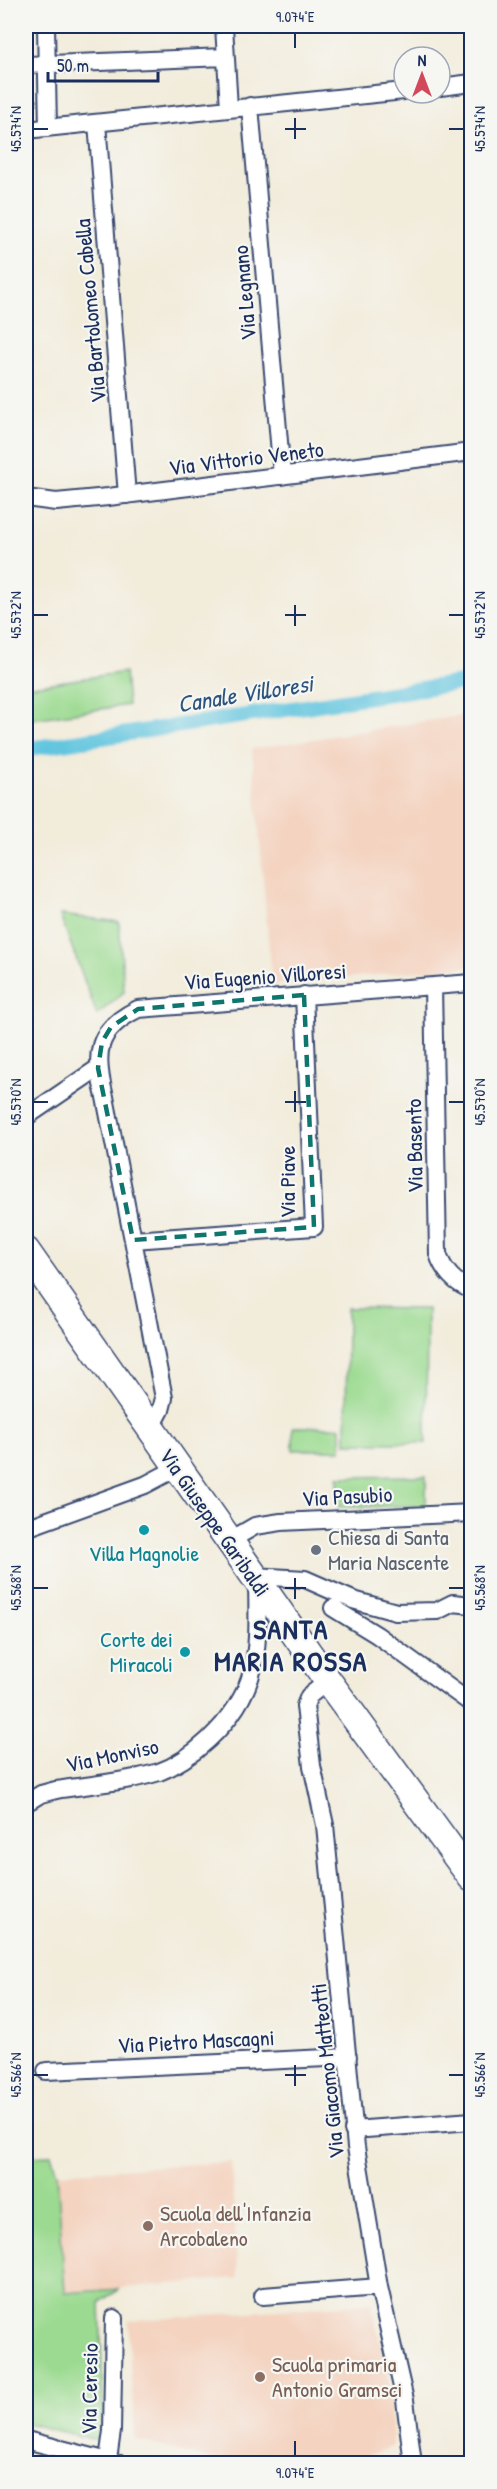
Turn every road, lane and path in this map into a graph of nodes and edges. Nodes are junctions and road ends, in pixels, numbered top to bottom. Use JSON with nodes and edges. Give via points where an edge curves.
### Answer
{"nodes":[{"id":1,"x":46,"y":26,"type":"edge"},
{"id":2,"x":224,"y":26,"type":"edge"},
{"id":3,"x":225,"y":57,"type":"junction"},
{"id":4,"x":47,"y":63,"type":"junction"},
{"id":5,"x":26,"y":65,"type":"edge"},
{"id":6,"x":471,"y":83,"type":"edge"},
{"id":7,"x":452,"y":85,"type":"edge"},
{"id":8,"x":392,"y":92,"type":"edge"},
{"id":9,"x":250,"y":106,"type":"junction"},
{"id":10,"x":229,"y":108,"type":"junction"},
{"id":11,"x":97,"y":123,"type":"junction"},
{"id":12,"x":48,"y":128,"type":"junction"},
{"id":13,"x":26,"y":130,"type":"edge"},
{"id":14,"x":471,"y":452,"type":"edge"},
{"id":15,"x":282,"y":476,"type":"junction"},
{"id":16,"x":127,"y":495,"type":"junction"},
{"id":17,"x":26,"y":498,"type":"edge"},
{"id":18,"x":471,"y":983,"type":"edge"},
{"id":19,"x":433,"y":986,"type":"junction"},
{"id":20,"x":304,"y":995,"type":"junction"},
{"id":21,"x":98,"y":1068,"type":"junction"},
{"id":22,"x":26,"y":1117,"type":"edge"},
{"id":23,"x":133,"y":1240,"type":"junction"},
{"id":24,"x":26,"y":1251,"type":"edge"},
{"id":25,"x":471,"y":1290,"type":"edge"},
{"id":26,"x":151,"y":1429,"type":"junction"},
{"id":27,"x":177,"y":1468,"type":"junction"},
{"id":28,"x":471,"y":1513,"type":"edge"},
{"id":29,"x":26,"y":1528,"type":"edge"},
{"id":30,"x":230,"y":1541,"type":"junction"},
{"id":31,"x":255,"y":1578,"type":"junction"},
{"id":32,"x":471,"y":1605,"type":"edge"},
{"id":33,"x":333,"y":1608,"type":"dead end"},
{"id":34,"x":328,"y":1681,"type":"junction"},
{"id":35,"x":471,"y":1704,"type":"edge"},
{"id":36,"x":26,"y":1803,"type":"edge"},
{"id":37,"x":471,"y":1878,"type":"edge"},
{"id":38,"x":348,"y":2057,"type":"junction"},
{"id":39,"x":46,"y":2071,"type":"dead end"},
{"id":40,"x":471,"y":2121,"type":"edge"},
{"id":41,"x":353,"y":2130,"type":"junction"},
{"id":42,"x":379,"y":2288,"type":"junction"},
{"id":43,"x":263,"y":2296,"type":"dead end"},
{"id":44,"x":114,"y":2318,"type":"dead end"},
{"id":45,"x":26,"y":2440,"type":"edge"},
{"id":46,"x":114,"y":2462,"type":"edge"},
{"id":47,"x":413,"y":2463,"type":"edge"}],
"edges":[{"from":1,"to":4,"type":"street"},
{"from":2,"to":3,"type":"street"},
{"from":3,"to":4,"type":"street"},
{"from":3,"to":10,"type":"street"},
{"from":4,"to":5,"type":"street"},
{"from":4,"to":12,"type":"street"},
{"from":6,"to":7,"type":"street"},
{"from":8,"to":9,"type":"street"},
{"from":9,"to":10,"type":"street"},
{"from":9,"to":15,"type":"street","name":"Via Legnano"},
{"from":10,"to":11,"type":"street"},
{"from":11,"to":12,"type":"street"},
{"from":11,"to":16,"type":"street","name":"Via Bartolomeo Cabella"},
{"from":12,"to":13,"type":"street"},
{"from":14,"to":15,"type":"street","name":"Via Vittorio Veneto"},
{"from":15,"to":16,"type":"street","name":"Via Vittorio Veneto"},
{"from":16,"to":17,"type":"street","name":"Via Vittorio Veneto","via":[[56,502]]},
{"from":18,"to":19,"type":"street","name":"Via Eugenio Villoresi"},
{"from":19,"to":20,"type":"street","name":"Via Eugenio Villoresi"},
{"from":19,"to":25,"type":"street","name":"Via Basento","via":[[438,1254],[448,1274]]},
{"from":20,"to":21,"type":"street","name":"Via Eugenio Villoresi","via":[[138,1010],[111,1027],[102,1042]]},
{"from":20,"to":23,"type":"street","name":"Via Piave","via":[[314,1227]]},
{"from":21,"to":22,"type":"street"},
{"from":21,"to":23,"type":"street","name":"Via Eugenio Villoresi"},
{"from":23,"to":26,"type":"street","name":"Via Eugenio Villoresi","via":[[164,1398]]},
{"from":24,"to":26,"type":"main road","name":"Via Giuseppe Garibaldi"},
{"from":26,"to":27,"type":"main road","name":"Via Giuseppe Garibaldi"},
{"from":27,"to":29,"type":"street","via":[[145,1485]]},
{"from":27,"to":30,"type":"main road","name":"Via Giuseppe Garibaldi"},
{"from":28,"to":30,"type":"street","name":"Via Pasubio","via":[[281,1522],[255,1526]]},
{"from":30,"to":31,"type":"main road","name":"Via Giuseppe Garibaldi"},
{"from":31,"to":32,"type":"street","via":[[309,1580],[352,1600],[393,1612],[437,1611],[453,1603]]},
{"from":31,"to":34,"type":"main road","name":"Via Giuseppe Garibaldi"},
{"from":31,"to":36,"type":"street","name":"Via Monviso","via":[[257,1647],[253,1673],[242,1698],[213,1736],[182,1761],[158,1772],[56,1790]]},
{"from":33,"to":35,"type":"street"},
{"from":34,"to":37,"type":"main road","name":"Via Giuseppe Garibaldi"},
{"from":34,"to":38,"type":"street","name":"Via Giacomo Matteotti","via":[[315,1689],[305,1706],[312,1766],[325,1825]]},
{"from":38,"to":39,"type":"street","name":"Via Pietro Mascagni"},
{"from":38,"to":41,"type":"street","name":"Via Giacomo Matteotti"},
{"from":40,"to":41,"type":"street"},
{"from":41,"to":42,"type":"street","name":"Via Giacomo Matteotti"},
{"from":42,"to":43,"type":"street"},
{"from":42,"to":47,"type":"street","name":"Via Giacomo Matteotti","via":[[405,2400]]},
{"from":44,"to":46,"type":"street","name":"Via Ceresio"},
{"from":45,"to":46,"type":"street"}]}
